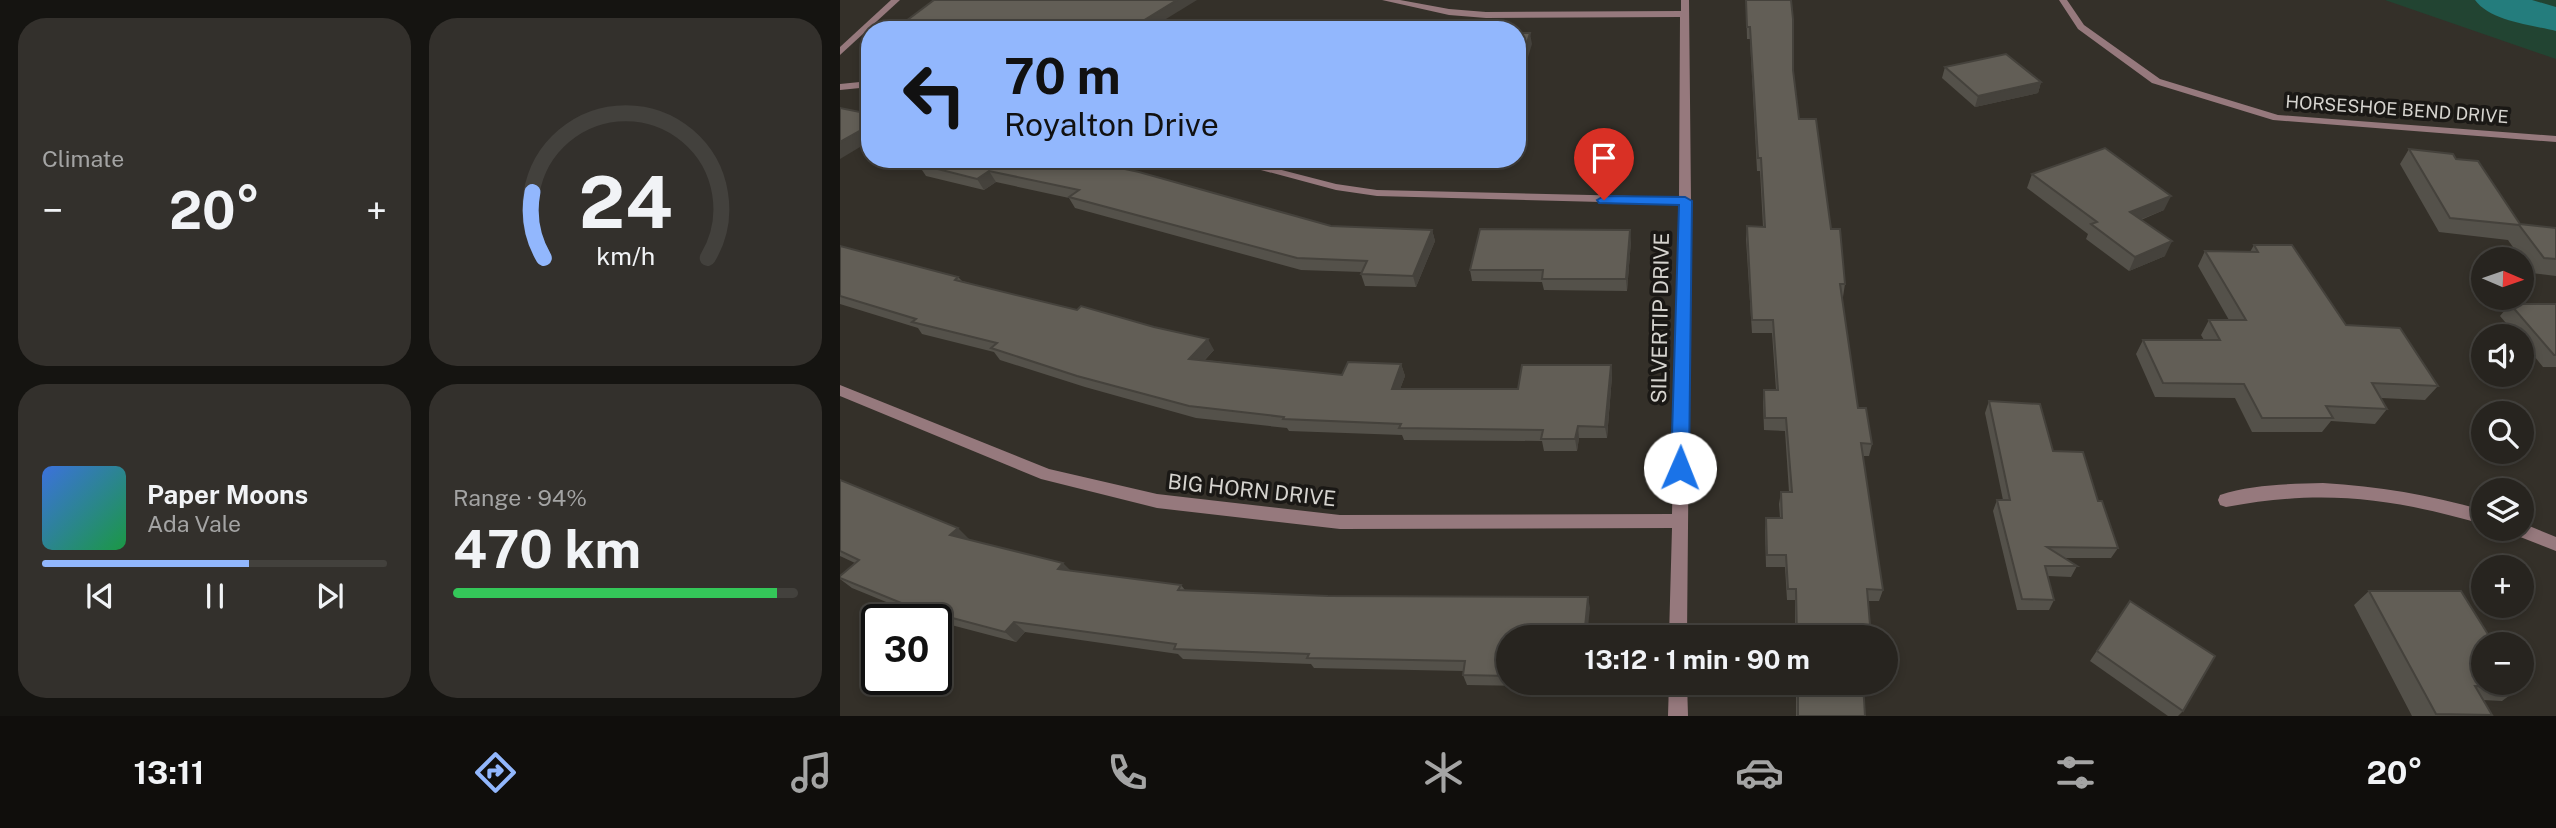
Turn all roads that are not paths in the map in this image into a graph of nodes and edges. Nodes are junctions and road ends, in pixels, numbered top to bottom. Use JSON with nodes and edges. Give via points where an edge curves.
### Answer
{"nodes":[{"id":1,"x":896,"y":0,"type":"edge"},
{"id":2,"x":1386,"y":0,"type":"edge"},
{"id":3,"x":2063,"y":0,"type":"edge"},
{"id":4,"x":1685,"y":7,"type":"edge"},
{"id":5,"x":873,"y":21,"type":"edge"},
{"id":6,"x":861,"y":32,"type":"edge"},
{"id":7,"x":840,"y":52,"type":"edge"},
{"id":8,"x":861,"y":85,"type":"edge"},
{"id":9,"x":840,"y":87,"type":"edge"},
{"id":10,"x":2556,"y":139,"type":"edge"},
{"id":11,"x":1261,"y":168,"type":"edge"},
{"id":12,"x":1685,"y":201,"type":"junction"},
{"id":13,"x":840,"y":390,"type":"edge"},
{"id":14,"x":2226,"y":500,"type":"dead end"},
{"id":15,"x":2471,"y":514,"type":"edge"},
{"id":16,"x":1679,"y":522,"type":"junction"},
{"id":17,"x":2534,"y":535,"type":"edge"},
{"id":18,"x":2556,"y":544,"type":"edge"},
{"id":19,"x":1678,"y":625,"type":"edge"},
{"id":20,"x":1678,"y":695,"type":"edge"},
{"id":21,"x":1678,"y":716,"type":"edge"}],
"edges":[{"from":1,"to":5,"type":"street"},
{"from":2,"to":4,"type":"street","via":[[1486,15]]},
{"from":3,"to":10,"type":"street","name":"HORSESHOE BEND DRIVE","via":[[2081,27],[2156,81],[2277,118]]},
{"from":4,"to":12,"type":"street","name":"SILVERTIP DRIVE"},
{"from":6,"to":7,"type":"street"},
{"from":8,"to":9,"type":"street"},
{"from":11,"to":12,"type":"street","via":[[1377,193]]},
{"from":12,"to":16,"type":"street","name":"SILVERTIP DRIVE"},
{"from":13,"to":16,"type":"street","name":"BIG HORN DRIVE","via":[[1047,475],[1157,501],[1340,522]]},
{"from":14,"to":15,"type":"street","via":[[2322,488],[2393,495]]},
{"from":16,"to":19,"type":"street","name":"SILVERTIP DRIVE"},
{"from":17,"to":18,"type":"street"},
{"from":20,"to":21,"type":"street"}]}
